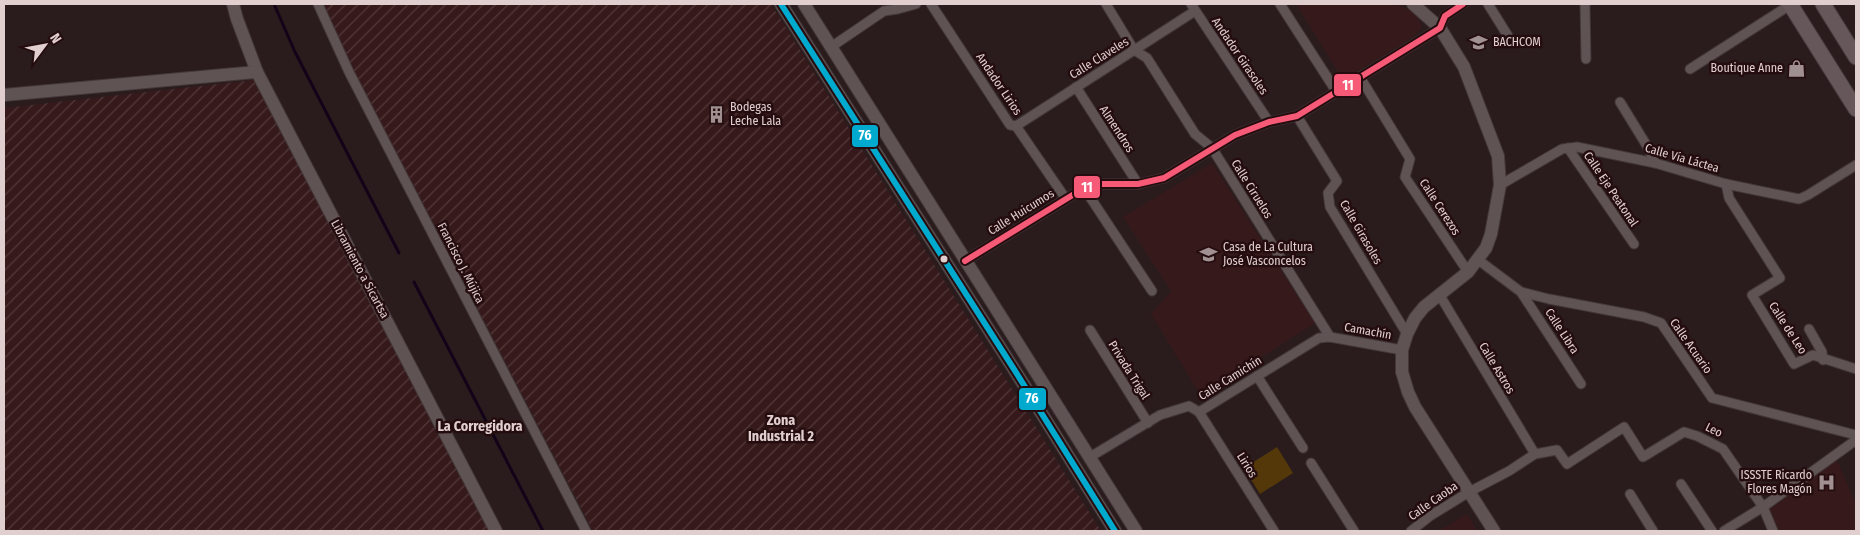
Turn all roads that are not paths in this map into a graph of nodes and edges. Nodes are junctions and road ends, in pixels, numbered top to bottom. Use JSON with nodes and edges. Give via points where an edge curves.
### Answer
{"nodes":[{"id":1,"x":232,"y":4,"type":"edge"},
{"id":2,"x":318,"y":4,"type":"edge"},
{"id":3,"x":781,"y":4,"type":"edge"},
{"id":4,"x":804,"y":4,"type":"edge"},
{"id":5,"x":916,"y":4,"type":"edge"},
{"id":6,"x":931,"y":4,"type":"edge"},
{"id":7,"x":1106,"y":4,"type":"edge"},
{"id":8,"x":1280,"y":4,"type":"edge"},
{"id":9,"x":1412,"y":4,"type":"edge"},
{"id":10,"x":1463,"y":4,"type":"edge"},
{"id":11,"x":1488,"y":4,"type":"edge"},
{"id":12,"x":1585,"y":4,"type":"edge"},
{"id":13,"x":1790,"y":4,"type":"edge"},
{"id":14,"x":1823,"y":4,"type":"edge"},
{"id":15,"x":896,"y":7,"type":"edge"},
{"id":16,"x":1193,"y":7,"type":"edge"},
{"id":17,"x":1440,"y":28,"type":"junction"},
{"id":18,"x":1508,"y":36,"type":"dead end"},
{"id":19,"x":831,"y":46,"type":"junction"},
{"id":20,"x":1134,"y":50,"type":"junction"},
{"id":21,"x":1856,"y":57,"type":"edge"},
{"id":22,"x":1586,"y":59,"type":"dead end"},
{"id":23,"x":1690,"y":69,"type":"dead end"},
{"id":24,"x":257,"y":72,"type":"junction"},
{"id":25,"x":1360,"y":77,"type":"junction"},
{"id":26,"x":1076,"y":87,"type":"junction"},
{"id":27,"x":1336,"y":91,"type":"junction"},
{"id":28,"x":4,"y":95,"type":"edge"},
{"id":29,"x":1620,"y":102,"type":"dead end"},
{"id":30,"x":1856,"y":109,"type":"edge"},
{"id":31,"x":1297,"y":116,"type":"junction"},
{"id":32,"x":1269,"y":122,"type":"junction"},
{"id":33,"x":1016,"y":126,"type":"junction"},
{"id":34,"x":1212,"y":148,"type":"junction"},
{"id":35,"x":1568,"y":148,"type":"junction"},
{"id":36,"x":1655,"y":162,"type":"junction"},
{"id":37,"x":904,"y":164,"type":"junction"},
{"id":38,"x":1856,"y":165,"type":"edge"},
{"id":39,"x":889,"y":174,"type":"junction"},
{"id":40,"x":1138,"y":184,"type":"junction"},
{"id":41,"x":1726,"y":184,"type":"junction"},
{"id":42,"x":1500,"y":186,"type":"junction"},
{"id":43,"x":1084,"y":188,"type":"junction"},
{"id":44,"x":1066,"y":199,"type":"junction"},
{"id":45,"x":1634,"y":244,"type":"dead end"},
{"id":46,"x":1477,"y":259,"type":"junction"},
{"id":47,"x":965,"y":261,"type":"junction"},
{"id":48,"x":1468,"y":272,"type":"junction"},
{"id":49,"x":1152,"y":291,"type":"dead end"},
{"id":50,"x":1522,"y":292,"type":"junction"},
{"id":51,"x":1439,"y":294,"type":"junction"},
{"id":52,"x":1090,"y":330,"type":"dead end"},
{"id":53,"x":1809,"y":330,"type":"dead end"},
{"id":54,"x":1407,"y":334,"type":"junction"},
{"id":55,"x":1330,"y":337,"type":"junction"},
{"id":56,"x":1402,"y":350,"type":"junction"},
{"id":57,"x":1823,"y":360,"type":"junction"},
{"id":58,"x":1031,"y":366,"type":"junction"},
{"id":59,"x":1856,"y":369,"type":"edge"},
{"id":60,"x":1017,"y":374,"type":"junction"},
{"id":61,"x":1257,"y":376,"type":"junction"},
{"id":62,"x":1581,"y":384,"type":"dead end"},
{"id":63,"x":1199,"y":412,"type":"junction"},
{"id":64,"x":1148,"y":423,"type":"junction"},
{"id":65,"x":1856,"y":435,"type":"edge"},
{"id":66,"x":1856,"y":440,"type":"edge"},
{"id":67,"x":1303,"y":448,"type":"dead end"},
{"id":68,"x":1535,"y":454,"type":"junction"},
{"id":69,"x":1090,"y":458,"type":"junction"},
{"id":70,"x":1311,"y":463,"type":"dead end"},
{"id":71,"x":1681,"y":484,"type":"dead end"},
{"id":72,"x":1469,"y":492,"type":"junction"},
{"id":73,"x":1630,"y":494,"type":"dead end"},
{"id":74,"x":1763,"y":507,"type":"junction"},
{"id":75,"x":496,"y":531,"type":"edge"},
{"id":76,"x":586,"y":531,"type":"edge"},
{"id":77,"x":1115,"y":531,"type":"edge"},
{"id":78,"x":1136,"y":531,"type":"edge"},
{"id":79,"x":1274,"y":531,"type":"edge"},
{"id":80,"x":1354,"y":531,"type":"edge"},
{"id":81,"x":1412,"y":531,"type":"edge"},
{"id":82,"x":1494,"y":531,"type":"edge"},
{"id":83,"x":1653,"y":531,"type":"edge"},
{"id":84,"x":1712,"y":531,"type":"edge"},
{"id":85,"x":1724,"y":531,"type":"edge"},
{"id":86,"x":1773,"y":531,"type":"edge"}],
"edges":[{"from":1,"to":24,"type":"street","name":"Libramiento a Sicartsa"},
{"from":2,"to":76,"type":"street","name":"Francisco J. Mújica","via":[[349,72]]},
{"from":3,"to":39,"type":"street"},
{"from":4,"to":19,"type":"street"},
{"from":5,"to":15,"type":"street"},
{"from":6,"to":33,"type":"street","name":"Andador Lirios","via":[[1010,125]]},
{"from":7,"to":20,"type":"street"},
{"from":8,"to":27,"type":"street"},
{"from":9,"to":17,"type":"street"},
{"from":10,"to":17,"type":"street","name":"Calle Huicumos","via":[[1445,16]]},
{"from":11,"to":18,"type":"street"},
{"from":12,"to":22,"type":"street"},
{"from":13,"to":23,"type":"street"},
{"from":13,"to":30,"type":"main road"},
{"from":14,"to":21,"type":"main road"},
{"from":15,"to":19,"type":"street","via":[[884,11]]},
{"from":16,"to":20,"type":"street","name":"Calle Claveles"},
{"from":16,"to":32,"type":"street","name":"Andador Girasoles"},
{"from":17,"to":25,"type":"street","name":"Calle Huicumos"},
{"from":17,"to":42,"type":"street","via":[[1464,67],[1498,156]]},
{"from":19,"to":37,"type":"street"},
{"from":20,"to":26,"type":"street","name":"Calle Claveles"},
{"from":20,"to":34,"type":"street","name":"Calle Ciruelos","via":[[1147,58],[1195,134]]},
{"from":24,"to":28,"type":"street"},
{"from":24,"to":75,"type":"street","name":"Libramiento a Sicartsa"},
{"from":25,"to":27,"type":"street","name":"Calle Huicumos"},
{"from":25,"to":48,"type":"street","name":"Calle Cerezos","via":[[1410,159],[1405,176]]},
{"from":26,"to":33,"type":"street","name":"Calle Claveles"},
{"from":26,"to":40,"type":"street","name":"Almendros"},
{"from":27,"to":31,"type":"street","name":"Calle Huicumos"},
{"from":29,"to":36,"type":"street"},
{"from":31,"to":32,"type":"street","name":"Calle Huicumos"},
{"from":31,"to":54,"type":"street","name":"Calle Girasoles","via":[[1337,182],[1328,193],[1330,206]]},
{"from":32,"to":34,"type":"street","name":"Calle Huicumos"},
{"from":33,"to":44,"type":"street","name":"Andador Lirios"},
{"from":34,"to":40,"type":"street","name":"Calle Huicumos","via":[[1164,178]]},
{"from":34,"to":55,"type":"street","name":"Calle Ciruelos"},
{"from":35,"to":36,"type":"street","name":"Calle Vía Láctea"},
{"from":35,"to":42,"type":"street","name":"Calle Vía Láctea"},
{"from":35,"to":45,"type":"street","name":"Calle Eje Peatonal"},
{"from":36,"to":41,"type":"street","name":"Calle Vía Láctea"},
{"from":37,"to":39,"type":"street"},
{"from":37,"to":47,"type":"street"},
{"from":38,"to":41,"type":"street","name":"Calle Vía Láctea","via":[[1799,199]]},
{"from":39,"to":60,"type":"street"},
{"from":40,"to":43,"type":"street","name":"Calle Huicumos","via":[[1096,184]]},
{"from":41,"to":57,"type":"street","name":"Calle de Leo","via":[[1729,198],[1780,278],[1752,295],[1794,364],[1813,355]]},
{"from":42,"to":46,"type":"street","via":[[1491,234]]},
{"from":43,"to":44,"type":"street","name":"Calle Huicumos"},
{"from":43,"to":49,"type":"street"},
{"from":44,"to":47,"type":"street","name":"Calle Huicumos"},
{"from":46,"to":48,"type":"street"},
{"from":46,"to":50,"type":"street","name":"Calle Acuario"},
{"from":47,"to":58,"type":"street"},
{"from":48,"to":51,"type":"street"},
{"from":50,"to":62,"type":"street","name":"Calle Libra"},
{"from":50,"to":65,"type":"street","name":"Calle Acuario","via":[[1662,323],[1712,398]]},
{"from":51,"to":54,"type":"street","via":[[1415,318]]},
{"from":51,"to":68,"type":"street","name":"Calle Astros"},
{"from":52,"to":64,"type":"street","name":"Privada Trigal"},
{"from":53,"to":57,"type":"street"},
{"from":54,"to":56,"type":"street"},
{"from":55,"to":56,"type":"street","name":"Camachín"},
{"from":55,"to":61,"type":"street","name":"Calle Camichín","via":[[1314,340]]},
{"from":56,"to":72,"type":"street","via":[[1402,372],[1415,407]]},
{"from":57,"to":59,"type":"street","name":"Calle de Leo"},
{"from":58,"to":60,"type":"street"},
{"from":58,"to":69,"type":"street"},
{"from":60,"to":77,"type":"street"},
{"from":61,"to":63,"type":"street","name":"Calle Camichín"},
{"from":61,"to":67,"type":"street"},
{"from":63,"to":64,"type":"street","name":"Calle Camichín","via":[[1189,406],[1160,415]]},
{"from":63,"to":79,"type":"street","name":"Lirios"},
{"from":64,"to":69,"type":"street","name":"Calle Camichín"},
{"from":66,"to":74,"type":"street"},
{"from":68,"to":72,"type":"street","name":"Calle Caoba"},
{"from":68,"to":74,"type":"street","name":"Leo","via":[[1557,450],[1567,464],[1624,426],[1643,457],[1684,432],[1723,448]]},
{"from":69,"to":78,"type":"street"},
{"from":70,"to":80,"type":"street"},
{"from":71,"to":84,"type":"street"},
{"from":72,"to":81,"type":"street","name":"Calle Caoba"},
{"from":72,"to":82,"type":"street"},
{"from":73,"to":83,"type":"street"},
{"from":74,"to":85,"type":"street"},
{"from":74,"to":86,"type":"street","name":"Leo"}]}
